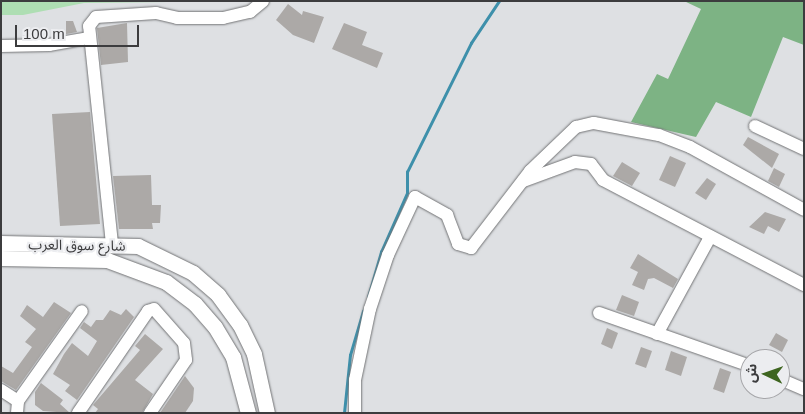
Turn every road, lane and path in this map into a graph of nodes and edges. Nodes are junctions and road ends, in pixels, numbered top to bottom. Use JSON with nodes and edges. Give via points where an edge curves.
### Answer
{"nodes":[{"id":1,"x":263,"y":1,"type":"edge"},
{"id":2,"x":89,"y":38,"type":"junction"},
{"id":3,"x":1,"y":46,"type":"edge"},
{"id":4,"x":755,"y":126,"type":"dead end"},
{"id":5,"x":804,"y":148,"type":"edge"},
{"id":6,"x":523,"y":181,"type":"junction"},
{"id":7,"x":804,"y":210,"type":"edge"},
{"id":8,"x":710,"y":237,"type":"junction"},
{"id":9,"x":1,"y":243,"type":"edge"},
{"id":10,"x":112,"y":244,"type":"junction"},
{"id":11,"x":1,"y":258,"type":"edge"},
{"id":12,"x":804,"y":285,"type":"edge"},
{"id":13,"x":82,"y":311,"type":"dead end"},
{"id":14,"x":599,"y":313,"type":"dead end"},
{"id":15,"x":657,"y":334,"type":"junction"},
{"id":16,"x":740,"y":363,"type":"edge"},
{"id":17,"x":790,"y":383,"type":"edge"},
{"id":18,"x":804,"y":389,"type":"edge"},
{"id":19,"x":1,"y":390,"type":"edge"},
{"id":20,"x":18,"y":407,"type":"edge"},
{"id":21,"x":78,"y":413,"type":"edge"},
{"id":22,"x":150,"y":413,"type":"edge"},
{"id":23,"x":248,"y":413,"type":"edge"},
{"id":24,"x":267,"y":413,"type":"edge"},
{"id":25,"x":354,"y":413,"type":"edge"}],
"edges":[{"from":1,"to":2,"type":"street","via":[[250,12],[223,18],[178,18],[156,13],[96,17],[89,26]]},
{"from":2,"to":3,"type":"street"},
{"from":2,"to":10,"type":"street"},
{"from":4,"to":5,"type":"street"},
{"from":6,"to":7,"type":"street","via":[[576,127],[594,122],[658,136],[690,147]]},
{"from":6,"to":8,"type":"street","via":[[576,162],[591,164],[604,180]]},
{"from":6,"to":25,"type":"street","via":[[483,237],[467,250],[458,244],[447,216],[419,197],[411,200],[370,309],[354,380]]},
{"from":8,"to":12,"type":"street"},
{"from":8,"to":15,"type":"street"},
{"from":9,"to":10,"type":"main road","name":"شارع سوق العرب"},
{"from":10,"to":24,"type":"main road","name":"شارع سوق العرب","via":[[138,246],[167,257],[218,295],[240,324],[254,354]]},
{"from":11,"to":23,"type":"main road","via":[[107,260],[166,282],[195,304],[215,327],[233,357]]},
{"from":13,"to":20,"type":"street"},
{"from":14,"to":15,"type":"street"},
{"from":15,"to":16,"type":"street"},
{"from":17,"to":18,"type":"street"},
{"from":19,"to":20,"type":"street"},
{"from":21,"to":22,"type":"street","via":[[148,311],[154,309],[184,343],[186,360]]}]}
